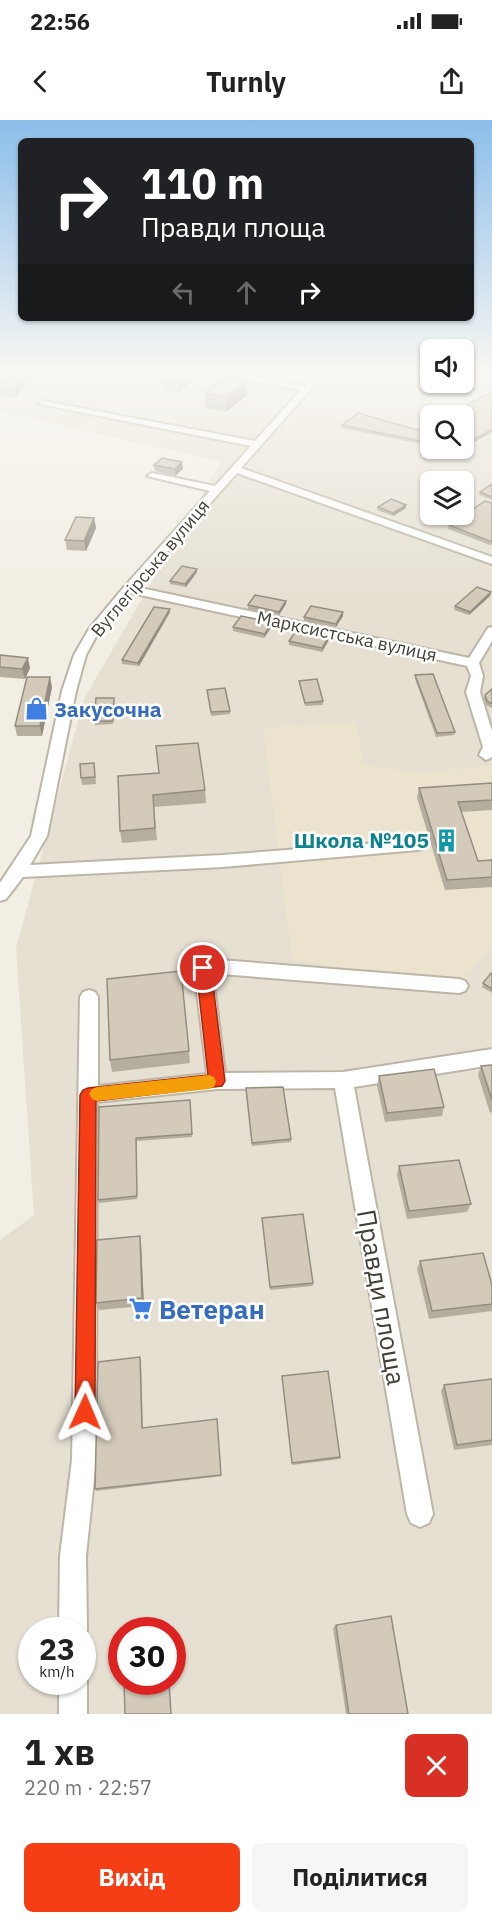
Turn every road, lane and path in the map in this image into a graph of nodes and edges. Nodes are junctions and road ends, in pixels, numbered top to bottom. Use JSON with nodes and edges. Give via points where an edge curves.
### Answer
{"nodes":[{"id":1,"x":255,"y":447,"type":"edge"},
{"id":2,"x":235,"y":469,"type":"junction"},
{"id":3,"x":152,"y":476,"type":"dead end"},
{"id":4,"x":217,"y":489,"type":"junction"},
{"id":5,"x":492,"y":561,"type":"edge"},
{"id":6,"x":128,"y":589,"type":"junction"},
{"id":7,"x":492,"y":631,"type":"edge"},
{"id":8,"x":473,"y":663,"type":"junction"},
{"id":9,"x":486,"y":755,"type":"dead end"},
{"id":10,"x":418,"y":845,"type":"dead end"},
{"id":11,"x":18,"y":872,"type":"junction"},
{"id":12,"x":0,"y":895,"type":"edge"},
{"id":13,"x":459,"y":986,"type":"dead end"},
{"id":14,"x":89,"y":997,"type":"dead end"},
{"id":15,"x":492,"y":1057,"type":"edge"},
{"id":16,"x":343,"y":1080,"type":"junction"},
{"id":17,"x":217,"y":1081,"type":"junction"},
{"id":18,"x":88,"y":1095,"type":"junction"},
{"id":19,"x":420,"y":1514,"type":"dead end"},
{"id":20,"x":73,"y":1617,"type":"edge"},
{"id":21,"x":73,"y":1695,"type":"edge"},
{"id":22,"x":73,"y":1714,"type":"edge"}],
"edges":[{"from":1,"to":2,"type":"street","name":"Вуглегірська вулиця"},
{"from":2,"to":4,"type":"street","name":"Вуглегірська вулиця"},
{"from":2,"to":5,"type":"street"},
{"from":3,"to":4,"type":"street"},
{"from":4,"to":6,"type":"street","name":"Вуглегірська вулиця"},
{"from":6,"to":8,"type":"street","name":"Марксистська вулиця"},
{"from":6,"to":11,"type":"street","name":"Вуглегірська вулиця","via":[[93,632],[80,655],[39,836]]},
{"from":7,"to":8,"type":"street"},
{"from":8,"to":9,"type":"street","via":[[477,676],[473,692],[490,747]]},
{"from":10,"to":11,"type":"street"},
{"from":11,"to":12,"type":"street","name":"Вуглегірська вулиця"},
{"from":13,"to":17,"type":"street","via":[[212,967]]},
{"from":14,"to":18,"type":"street"},
{"from":15,"to":16,"type":"street"},
{"from":16,"to":17,"type":"street"},
{"from":16,"to":19,"type":"street","name":"Правди площа"},
{"from":17,"to":18,"type":"street"},
{"from":18,"to":20,"type":"street","via":[[84,1460],[73,1556]]},
{"from":21,"to":22,"type":"street"}]}
